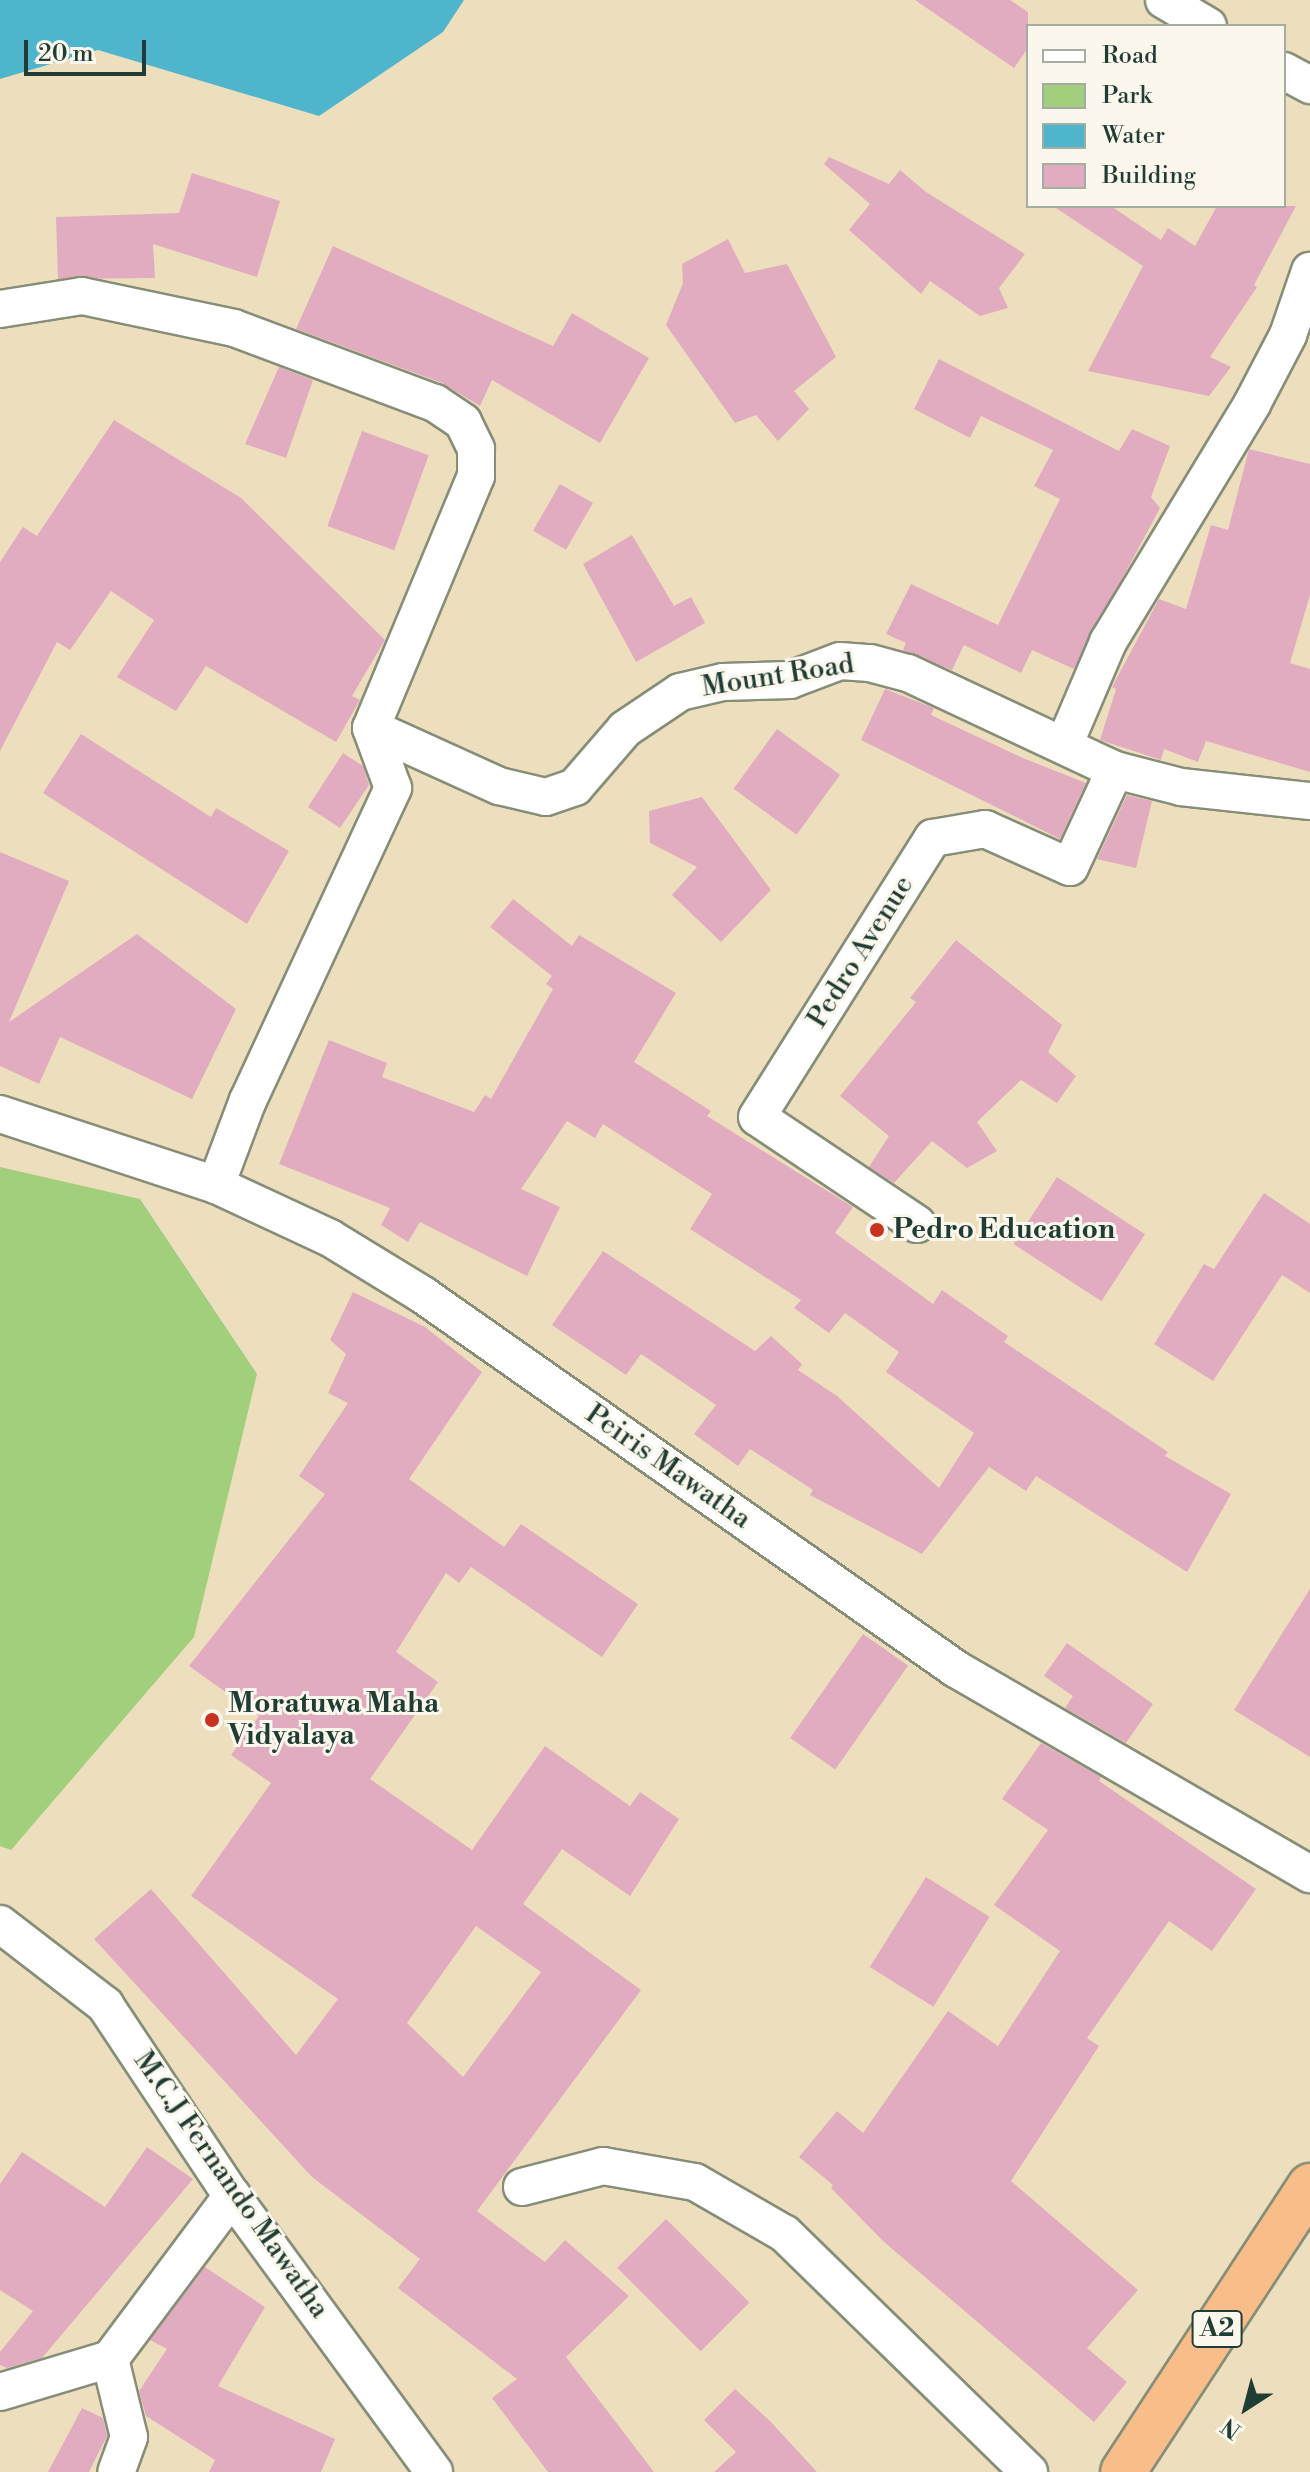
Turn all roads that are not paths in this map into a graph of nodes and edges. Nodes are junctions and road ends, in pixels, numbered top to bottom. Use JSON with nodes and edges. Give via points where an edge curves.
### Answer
{"nodes":[{"id":1,"x":1164,"y":0,"type":"edge"},
{"id":2,"x":1205,"y":24,"type":"edge"},
{"id":3,"x":1286,"y":72,"type":"edge"},
{"id":4,"x":1310,"y":85,"type":"edge"},
{"id":5,"x":1310,"y":271,"type":"edge"},
{"id":6,"x":0,"y":309,"type":"edge"},
{"id":7,"x":371,"y":728,"type":"junction"},
{"id":8,"x":1065,"y":743,"type":"junction"},
{"id":9,"x":1115,"y":770,"type":"junction"},
{"id":10,"x":1310,"y":801,"type":"edge"},
{"id":11,"x":0,"y":1114,"type":"edge"},
{"id":12,"x":216,"y":1185,"type":"junction"},
{"id":13,"x":917,"y":1224,"type":"dead end"},
{"id":14,"x":1310,"y":1874,"type":"edge"},
{"id":15,"x":0,"y":1924,"type":"edge"},
{"id":16,"x":1310,"y":2186,"type":"edge"},
{"id":17,"x":522,"y":2187,"type":"dead end"},
{"id":18,"x":232,"y":2196,"type":"junction"},
{"id":19,"x":110,"y":2359,"type":"junction"},
{"id":20,"x":0,"y":2392,"type":"edge"},
{"id":21,"x":116,"y":2472,"type":"edge"},
{"id":22,"x":434,"y":2472,"type":"edge"},
{"id":23,"x":1029,"y":2472,"type":"edge"},
{"id":24,"x":1123,"y":2472,"type":"edge"}],
"edges":[{"from":1,"to":2,"type":"street"},
{"from":3,"to":4,"type":"street"},
{"from":5,"to":8,"type":"street","via":[[1288,335],[1108,642]]},
{"from":6,"to":7,"type":"street","via":[[82,296],[234,328],[435,403],[463,422],[476,449],[476,476]]},
{"from":7,"to":8,"type":"street","name":"Mount Road","via":[[499,786],[546,797],[575,787],[625,729],[680,692],[723,682],[790,680],[840,661],[908,673]]},
{"from":7,"to":12,"type":"street","via":[[393,788],[248,1100]]},
{"from":8,"to":9,"type":"street","name":"Mount Road"},
{"from":9,"to":10,"type":"street","name":"Mount Road","via":[[1181,787]]},
{"from":9,"to":13,"type":"street","name":"Pedro Avenue","via":[[1070,867],[985,829],[933,838],[757,1117]]},
{"from":11,"to":12,"type":"street","name":"Peiris Mawatha"},
{"from":12,"to":14,"type":"street","name":"Peiris Mawatha","via":[[330,1238],[423,1295],[956,1669]]},
{"from":15,"to":18,"type":"street","name":"M.C.J Fernando Mawatha","via":[[105,2005]]},
{"from":16,"to":24,"type":"highway","number":"A2"},
{"from":17,"to":23,"type":"street","via":[[603,2166],[695,2182],[785,2234]]},
{"from":18,"to":19,"type":"street"},
{"from":18,"to":22,"type":"street","name":"M.C.J Fernando Mawatha"},
{"from":19,"to":20,"type":"street"},
{"from":19,"to":21,"type":"street","via":[[129,2437]]}]}
